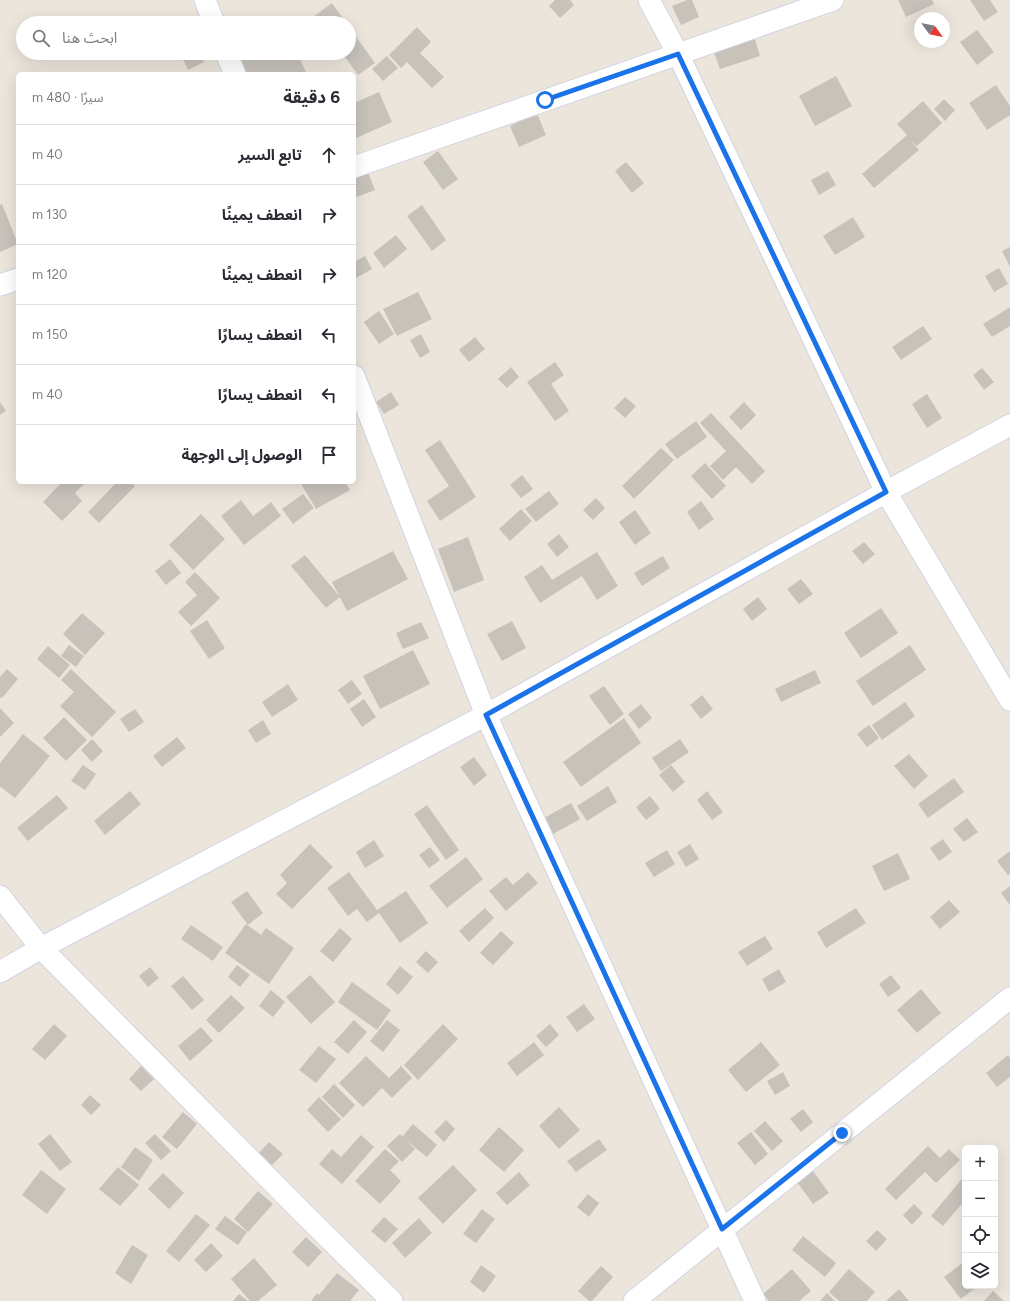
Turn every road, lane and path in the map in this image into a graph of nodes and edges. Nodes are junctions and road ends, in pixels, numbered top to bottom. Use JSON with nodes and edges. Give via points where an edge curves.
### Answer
{"nodes":[{"id":1,"x":205,"y":0,"type":"edge"},
{"id":2,"x":649,"y":0,"type":"edge"},
{"id":3,"x":833,"y":0,"type":"edge"},
{"id":4,"x":211,"y":16,"type":"edge"},
{"id":5,"x":678,"y":54,"type":"junction"},
{"id":6,"x":229,"y":60,"type":"edge"},
{"id":7,"x":234,"y":72,"type":"edge"},
{"id":8,"x":356,"y":166,"type":"edge"},
{"id":9,"x":16,"y":281,"type":"edge"},
{"id":10,"x":0,"y":286,"type":"edge"},
{"id":11,"x":356,"y":381,"type":"edge"},
{"id":12,"x":1010,"y":425,"type":"edge"},
{"id":13,"x":886,"y":492,"type":"junction"},
{"id":14,"x":1010,"y":700,"type":"edge"},
{"id":15,"x":486,"y":715,"type":"junction"},
{"id":16,"x":0,"y":896,"type":"edge"},
{"id":17,"x":41,"y":948,"type":"junction"},
{"id":18,"x":0,"y":972,"type":"edge"},
{"id":19,"x":1010,"y":998,"type":"edge"},
{"id":20,"x":722,"y":1229,"type":"junction"},
{"id":21,"x":392,"y":1301,"type":"edge"},
{"id":22,"x":634,"y":1301,"type":"edge"},
{"id":23,"x":755,"y":1301,"type":"edge"}],
"edges":[{"from":1,"to":4,"type":"street"},
{"from":2,"to":5,"type":"street"},
{"from":3,"to":5,"type":"street"},
{"from":5,"to":8,"type":"street"},
{"from":5,"to":13,"type":"street"},
{"from":6,"to":7,"type":"street"},
{"from":9,"to":10,"type":"street"},
{"from":11,"to":15,"type":"street"},
{"from":12,"to":13,"type":"street"},
{"from":13,"to":14,"type":"street"},
{"from":13,"to":15,"type":"street"},
{"from":15,"to":17,"type":"street"},
{"from":15,"to":20,"type":"street"},
{"from":16,"to":17,"type":"street"},
{"from":17,"to":18,"type":"street"},
{"from":17,"to":21,"type":"street"},
{"from":19,"to":20,"type":"street"},
{"from":20,"to":22,"type":"street"},
{"from":20,"to":23,"type":"street"}]}
